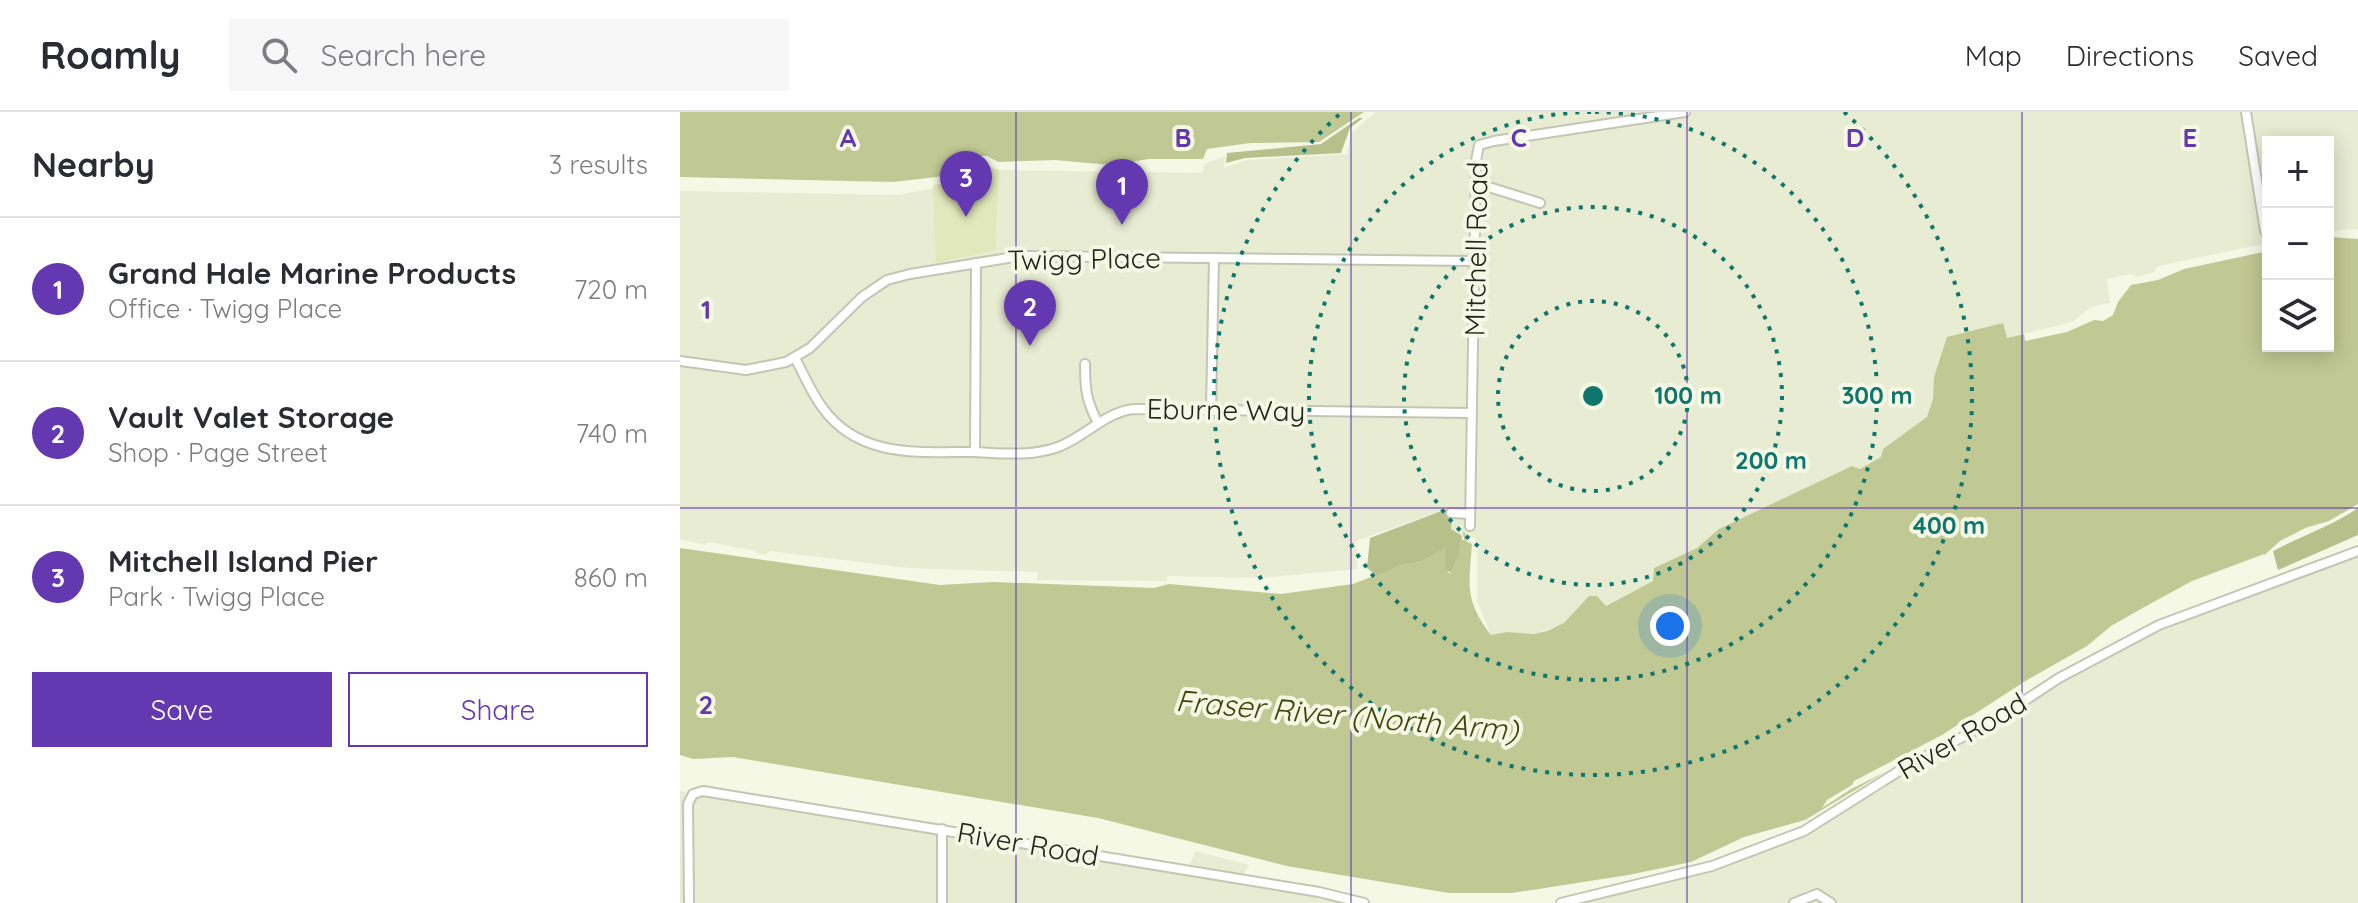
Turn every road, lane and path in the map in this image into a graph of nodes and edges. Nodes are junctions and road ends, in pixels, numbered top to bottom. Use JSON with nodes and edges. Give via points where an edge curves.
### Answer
{"nodes":[{"id":1,"x":1685,"y":112,"type":"edge"},
{"id":2,"x":2246,"y":112,"type":"edge"},
{"id":3,"x":1476,"y":183,"type":"junction"},
{"id":4,"x":1540,"y":203,"type":"dead end"},
{"id":5,"x":2262,"y":212,"type":"edge"},
{"id":6,"x":1214,"y":258,"type":"junction"},
{"id":7,"x":1473,"y":261,"type":"junction"},
{"id":8,"x":976,"y":263,"type":"junction"},
{"id":9,"x":795,"y":358,"type":"junction"},
{"id":10,"x":680,"y":361,"type":"edge"},
{"id":11,"x":1085,"y":364,"type":"dead end"},
{"id":12,"x":1211,"y":409,"type":"junction"},
{"id":13,"x":1471,"y":413,"type":"junction"},
{"id":14,"x":1098,"y":423,"type":"junction"},
{"id":15,"x":975,"y":452,"type":"junction"},
{"id":16,"x":1451,"y":513,"type":"dead end"},
{"id":17,"x":1470,"y":514,"type":"junction"},
{"id":18,"x":1470,"y":526,"type":"dead end"},
{"id":19,"x":2358,"y":551,"type":"edge"},
{"id":20,"x":942,"y":829,"type":"junction"},
{"id":21,"x":689,"y":903,"type":"edge"},
{"id":22,"x":942,"y":903,"type":"edge"},
{"id":23,"x":1364,"y":903,"type":"edge"},
{"id":24,"x":1561,"y":903,"type":"edge"},
{"id":25,"x":1794,"y":903,"type":"edge"},
{"id":26,"x":1831,"y":903,"type":"edge"}],
"edges":[{"from":1,"to":3,"type":"street","name":"Mitchell Road","via":[[1479,145]]},
{"from":2,"to":5,"type":"street"},
{"from":3,"to":4,"type":"street"},
{"from":3,"to":7,"type":"street","name":"Mitchell Road"},
{"from":6,"to":7,"type":"street","name":"Twigg Place"},
{"from":6,"to":8,"type":"street","name":"Twigg Place","via":[[1037,254]]},
{"from":6,"to":12,"type":"street"},
{"from":7,"to":13,"type":"street","name":"Mitchell Road"},
{"from":8,"to":9,"type":"street","name":"Twigg Place","via":[[878,285]]},
{"from":8,"to":15,"type":"street"},
{"from":9,"to":10,"type":"street","name":"Twigg Place","via":[[746,370]]},
{"from":9,"to":15,"type":"street","name":"Eburne Way","via":[[823,409],[860,440],[898,452]]},
{"from":11,"to":14,"type":"street","via":[[1085,393]]},
{"from":12,"to":13,"type":"street","name":"Eburne Way"},
{"from":12,"to":14,"type":"street","name":"Eburne Way","via":[[1134,409]]},
{"from":13,"to":17,"type":"street","name":"Mitchell Road"},
{"from":14,"to":15,"type":"street","name":"Eburne Way","via":[[1041,452]]},
{"from":16,"to":17,"type":"street"},
{"from":17,"to":18,"type":"street","name":"Mitchell Road"},
{"from":19,"to":24,"type":"street","name":"River Road","via":[[2159,625],[1907,766],[1804,831],[1712,866]]},
{"from":20,"to":21,"type":"street","name":"River Road","via":[[703,791],[693,794],[687,809]]},
{"from":20,"to":22,"type":"street"},
{"from":20,"to":23,"type":"street","name":"River Road"},
{"from":25,"to":26,"type":"street","via":[[1817,894]]}]}
